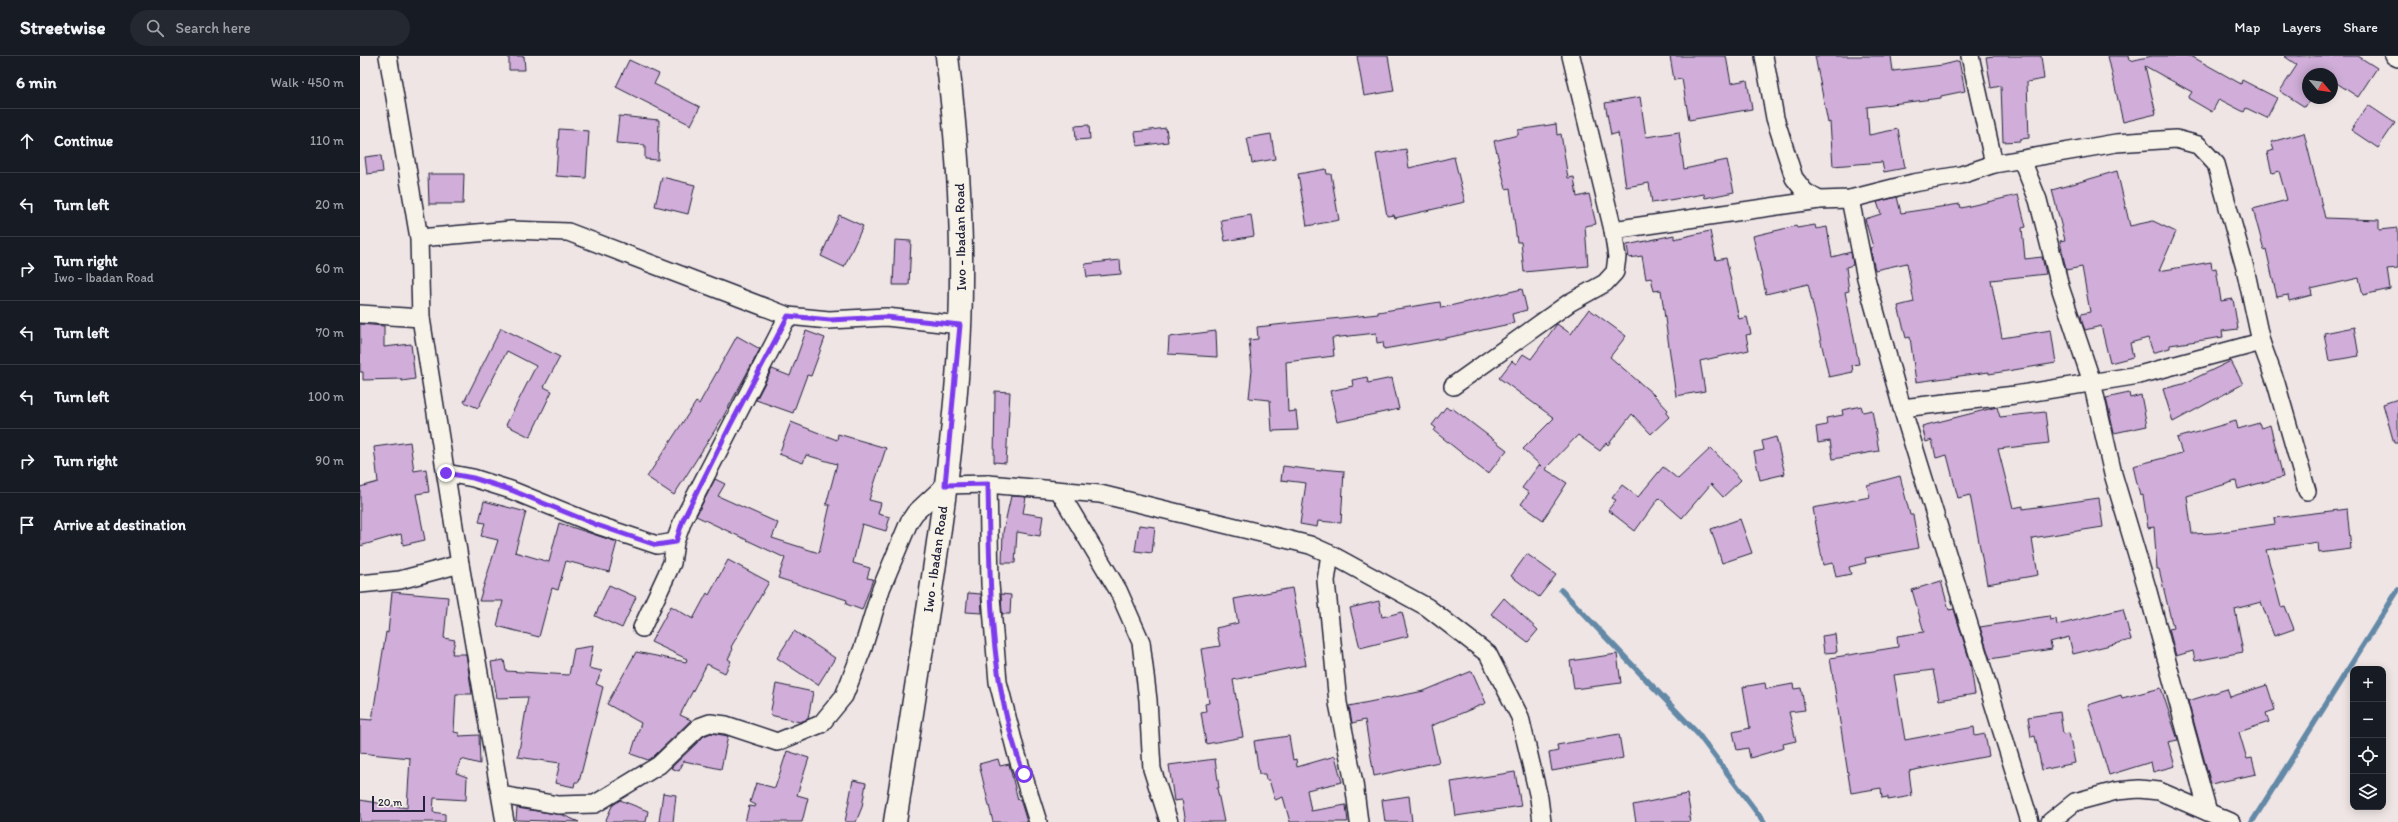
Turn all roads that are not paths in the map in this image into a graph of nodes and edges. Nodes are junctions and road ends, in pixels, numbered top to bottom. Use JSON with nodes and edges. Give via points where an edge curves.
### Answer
{"nodes":[{"id":1,"x":388,"y":56,"type":"edge"},
{"id":2,"x":947,"y":56,"type":"edge"},
{"id":3,"x":1571,"y":56,"type":"edge"},
{"id":4,"x":1764,"y":56,"type":"edge"},
{"id":5,"x":1970,"y":56,"type":"edge"},
{"id":6,"x":2394,"y":56,"type":"edge"},
{"id":7,"x":2398,"y":58,"type":"edge"},
{"id":8,"x":2022,"y":160,"type":"junction"},
{"id":9,"x":1994,"y":164,"type":"junction"},
{"id":10,"x":1850,"y":199,"type":"junction"},
{"id":11,"x":1819,"y":200,"type":"junction"},
{"id":12,"x":1613,"y":230,"type":"junction"},
{"id":13,"x":419,"y":238,"type":"junction"},
{"id":14,"x":360,"y":314,"type":"edge"},
{"id":15,"x":788,"y":316,"type":"junction"},
{"id":16,"x":421,"y":318,"type":"junction"},
{"id":17,"x":960,"y":325,"type":"junction"},
{"id":18,"x":2261,"y":342,"type":"junction"},
{"id":19,"x":2092,"y":382,"type":"junction"},
{"id":20,"x":1453,"y":386,"type":"dead end"},
{"id":21,"x":1902,"y":408,"type":"junction"},
{"id":22,"x":446,"y":473,"type":"junction"},
{"id":23,"x":988,"y":484,"type":"junction"},
{"id":24,"x":945,"y":485,"type":"junction"},
{"id":25,"x":2307,"y":490,"type":"dead end"},
{"id":26,"x":1059,"y":491,"type":"junction"},
{"id":27,"x":676,"y":542,"type":"junction"},
{"id":28,"x":1330,"y":554,"type":"junction"},
{"id":29,"x":460,"y":564,"type":"junction"},
{"id":30,"x":360,"y":584,"type":"edge"},
{"id":31,"x":642,"y":628,"type":"dead end"},
{"id":32,"x":500,"y":795,"type":"junction"},
{"id":33,"x":2208,"y":812,"type":"junction"},
{"id":34,"x":505,"y":822,"type":"edge"},
{"id":35,"x":895,"y":822,"type":"edge"},
{"id":36,"x":1038,"y":822,"type":"edge"},
{"id":37,"x":1169,"y":822,"type":"edge"},
{"id":38,"x":1359,"y":822,"type":"edge"},
{"id":39,"x":1542,"y":822,"type":"edge"},
{"id":40,"x":2030,"y":822,"type":"edge"},
{"id":41,"x":2050,"y":822,"type":"edge"},
{"id":42,"x":2231,"y":822,"type":"edge"}],
"edges":[{"from":1,"to":13,"type":"street"},
{"from":2,"to":17,"type":"main road","name":"Iwo - Ibadan Road","via":[[956,131],[960,202]]},
{"from":3,"to":12,"type":"street"},
{"from":4,"to":11,"type":"street","via":[[1775,118],[1794,178],[1805,192]]},
{"from":5,"to":9,"type":"street"},
{"from":6,"to":7,"type":"street"},
{"from":8,"to":9,"type":"street"},
{"from":8,"to":18,"type":"street","via":[[2109,144],[2176,139],[2198,145],[2216,164],[2245,268]]},
{"from":8,"to":19,"type":"street","via":[[2038,200],[2061,290]]},
{"from":9,"to":10,"type":"street","via":[[1961,175],[1913,183]]},
{"from":10,"to":11,"type":"street"},
{"from":10,"to":21,"type":"street","via":[[1866,278]]},
{"from":11,"to":12,"type":"street"},
{"from":12,"to":20,"type":"street","via":[[1617,257],[1615,272],[1605,283],[1569,302]]},
{"from":13,"to":15,"type":"street","via":[[511,230],[568,232]]},
{"from":13,"to":16,"type":"street"},
{"from":14,"to":16,"type":"street"},
{"from":15,"to":17,"type":"street","via":[[830,320],[886,317]]},
{"from":15,"to":27,"type":"street","via":[[683,520]]},
{"from":16,"to":22,"type":"street"},
{"from":17,"to":24,"type":"main road","name":"Iwo - Ibadan Road"},
{"from":18,"to":19,"type":"street","via":[[2139,375]]},
{"from":18,"to":25,"type":"street","via":[[2276,383]]},
{"from":19,"to":21,"type":"street","via":[[2015,395]]},
{"from":19,"to":33,"type":"street","via":[[2113,474]]},
{"from":21,"to":40,"type":"street"},
{"from":22,"to":27,"type":"street","via":[[511,490],[597,525],[656,545]]},
{"from":22,"to":29,"type":"street"},
{"from":23,"to":24,"type":"street"},
{"from":23,"to":26,"type":"street"},
{"from":23,"to":36,"type":"street","via":[[990,584],[998,682]]},
{"from":24,"to":32,"type":"street","via":[[909,522],[844,696],[821,724],[777,742],[726,725],[710,723],[699,727],[659,765],[595,804],[558,805]]},
{"from":24,"to":35,"type":"main road","name":"Iwo - Ibadan Road"},
{"from":26,"to":28,"type":"street","via":[[1100,494],[1310,545]]},
{"from":26,"to":37,"type":"street","via":[[1118,590],[1141,642],[1152,769]]},
{"from":27,"to":31,"type":"street","via":[[672,564]]},
{"from":28,"to":38,"type":"street","via":[[1326,581],[1338,703]]},
{"from":28,"to":39,"type":"street","via":[[1427,607],[1488,654],[1520,717]]},
{"from":29,"to":30,"type":"street","via":[[400,580]]},
{"from":29,"to":32,"type":"street"},
{"from":32,"to":34,"type":"street"},
{"from":33,"to":41,"type":"street","via":[[2159,791],[2139,789],[2116,791],[2075,802]]},
{"from":33,"to":42,"type":"street"}]}
